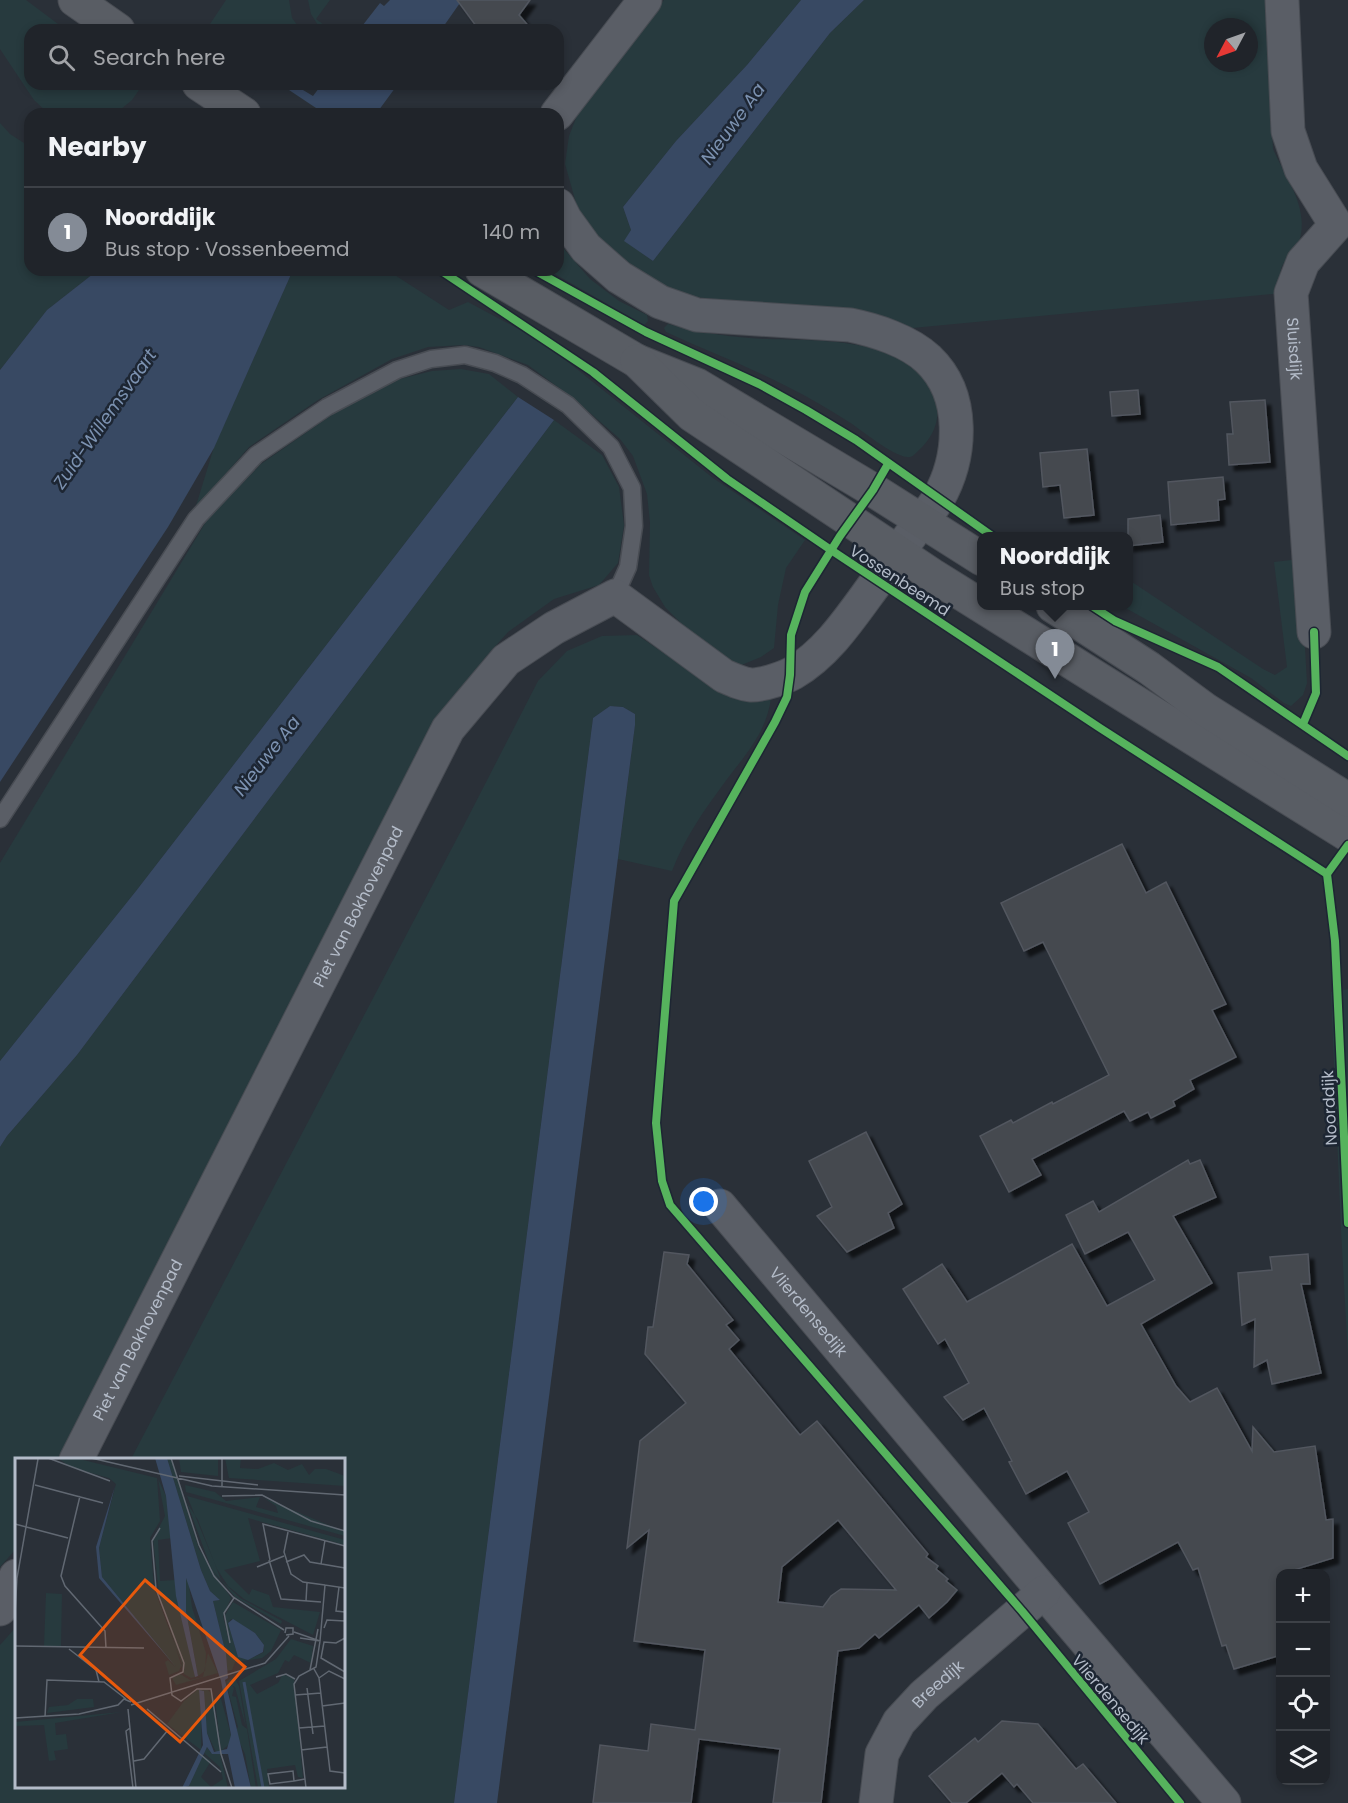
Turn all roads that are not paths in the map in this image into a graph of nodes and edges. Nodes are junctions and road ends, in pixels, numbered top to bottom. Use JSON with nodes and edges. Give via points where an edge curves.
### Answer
{"nodes":[{"id":1,"x":75,"y":0,"type":"edge"},
{"id":2,"x":645,"y":0,"type":"edge"},
{"id":3,"x":1282,"y":0,"type":"edge"},
{"id":4,"x":109,"y":24,"type":"edge"},
{"id":5,"x":208,"y":90,"type":"edge"},
{"id":6,"x":235,"y":108,"type":"edge"},
{"id":7,"x":562,"y":108,"type":"edge"},
{"id":8,"x":564,"y":217,"type":"edge"},
{"id":9,"x":1342,"y":226,"type":"edge"},
{"id":10,"x":492,"y":276,"type":"edge"},
{"id":11,"x":637,"y":361,"type":"junction"},
{"id":12,"x":922,"y":520,"type":"junction"},
{"id":13,"x":898,"y":552,"type":"junction"},
{"id":14,"x":977,"y":556,"type":"edge"},
{"id":15,"x":615,"y":596,"type":"junction"},
{"id":16,"x":977,"y":603,"type":"edge"},
{"id":17,"x":988,"y":610,"type":"edge"},
{"id":18,"x":1059,"y":610,"type":"edge"},
{"id":19,"x":1314,"y":632,"type":"dead end"},
{"id":20,"x":1348,"y":800,"type":"edge"},
{"id":21,"x":0,"y":819,"type":"edge"},
{"id":22,"x":1348,"y":836,"type":"edge"},
{"id":23,"x":720,"y":1206,"type":"dead end"},
{"id":24,"x":77,"y":1458,"type":"edge"},
{"id":25,"x":15,"y":1578,"type":"edge"},
{"id":26,"x":1044,"y":1592,"type":"junction"},
{"id":27,"x":0,"y":1609,"type":"edge"},
{"id":28,"x":876,"y":1803,"type":"edge"},
{"id":29,"x":1224,"y":1803,"type":"edge"}],
"edges":[{"from":1,"to":4,"type":"main road"},
{"from":2,"to":7,"type":"street"},
{"from":3,"to":9,"type":"street","name":"Sluisdijk","via":[[1288,131],[1301,169]]},
{"from":5,"to":6,"type":"main road"},
{"from":8,"to":12,"type":"street","via":[[586,248],[619,277],[660,302],[697,315],[850,324],[897,340],[928,359],[956,408],[957,427],[953,460],[938,499]]},
{"from":9,"to":19,"type":"street","name":"Sluisdijk","via":[[1303,262],[1290,293]]},
{"from":10,"to":11,"type":"main road","name":"Vossenbeemd"},
{"from":11,"to":12,"type":"main road","name":"Vossenbeemd","via":[[697,386]]},
{"from":11,"to":13,"type":"main road","name":"Vossenbeemd","via":[[692,415]]},
{"from":12,"to":13,"type":"street"},
{"from":12,"to":14,"type":"main road","name":"Vossenbeemd"},
{"from":13,"to":15,"type":"street","via":[[850,620],[806,665],[757,686],[724,676]]},
{"from":13,"to":16,"type":"main road","name":"Vossenbeemd"},
{"from":15,"to":21,"type":"lane","via":[[628,567],[634,526],[632,488],[611,447],[568,405],[522,375],[495,363],[465,355],[431,359],[397,370],[327,407],[256,455],[196,519]]},
{"from":15,"to":24,"type":"street","name":"Piet van Bokhovenpad","via":[[554,628],[506,660],[448,729]]},
{"from":17,"to":22,"type":"main road","name":"Vossenbeemd"},
{"from":18,"to":20,"type":"main road"},
{"from":23,"to":26,"type":"street","name":"Vlierdensedijk"},
{"from":25,"to":27,"type":"street"},
{"from":26,"to":28,"type":"street","name":"Breedijk","via":[[924,1695],[899,1722],[882,1754]]},
{"from":26,"to":29,"type":"street","name":"Vlierdensedijk"}]}
